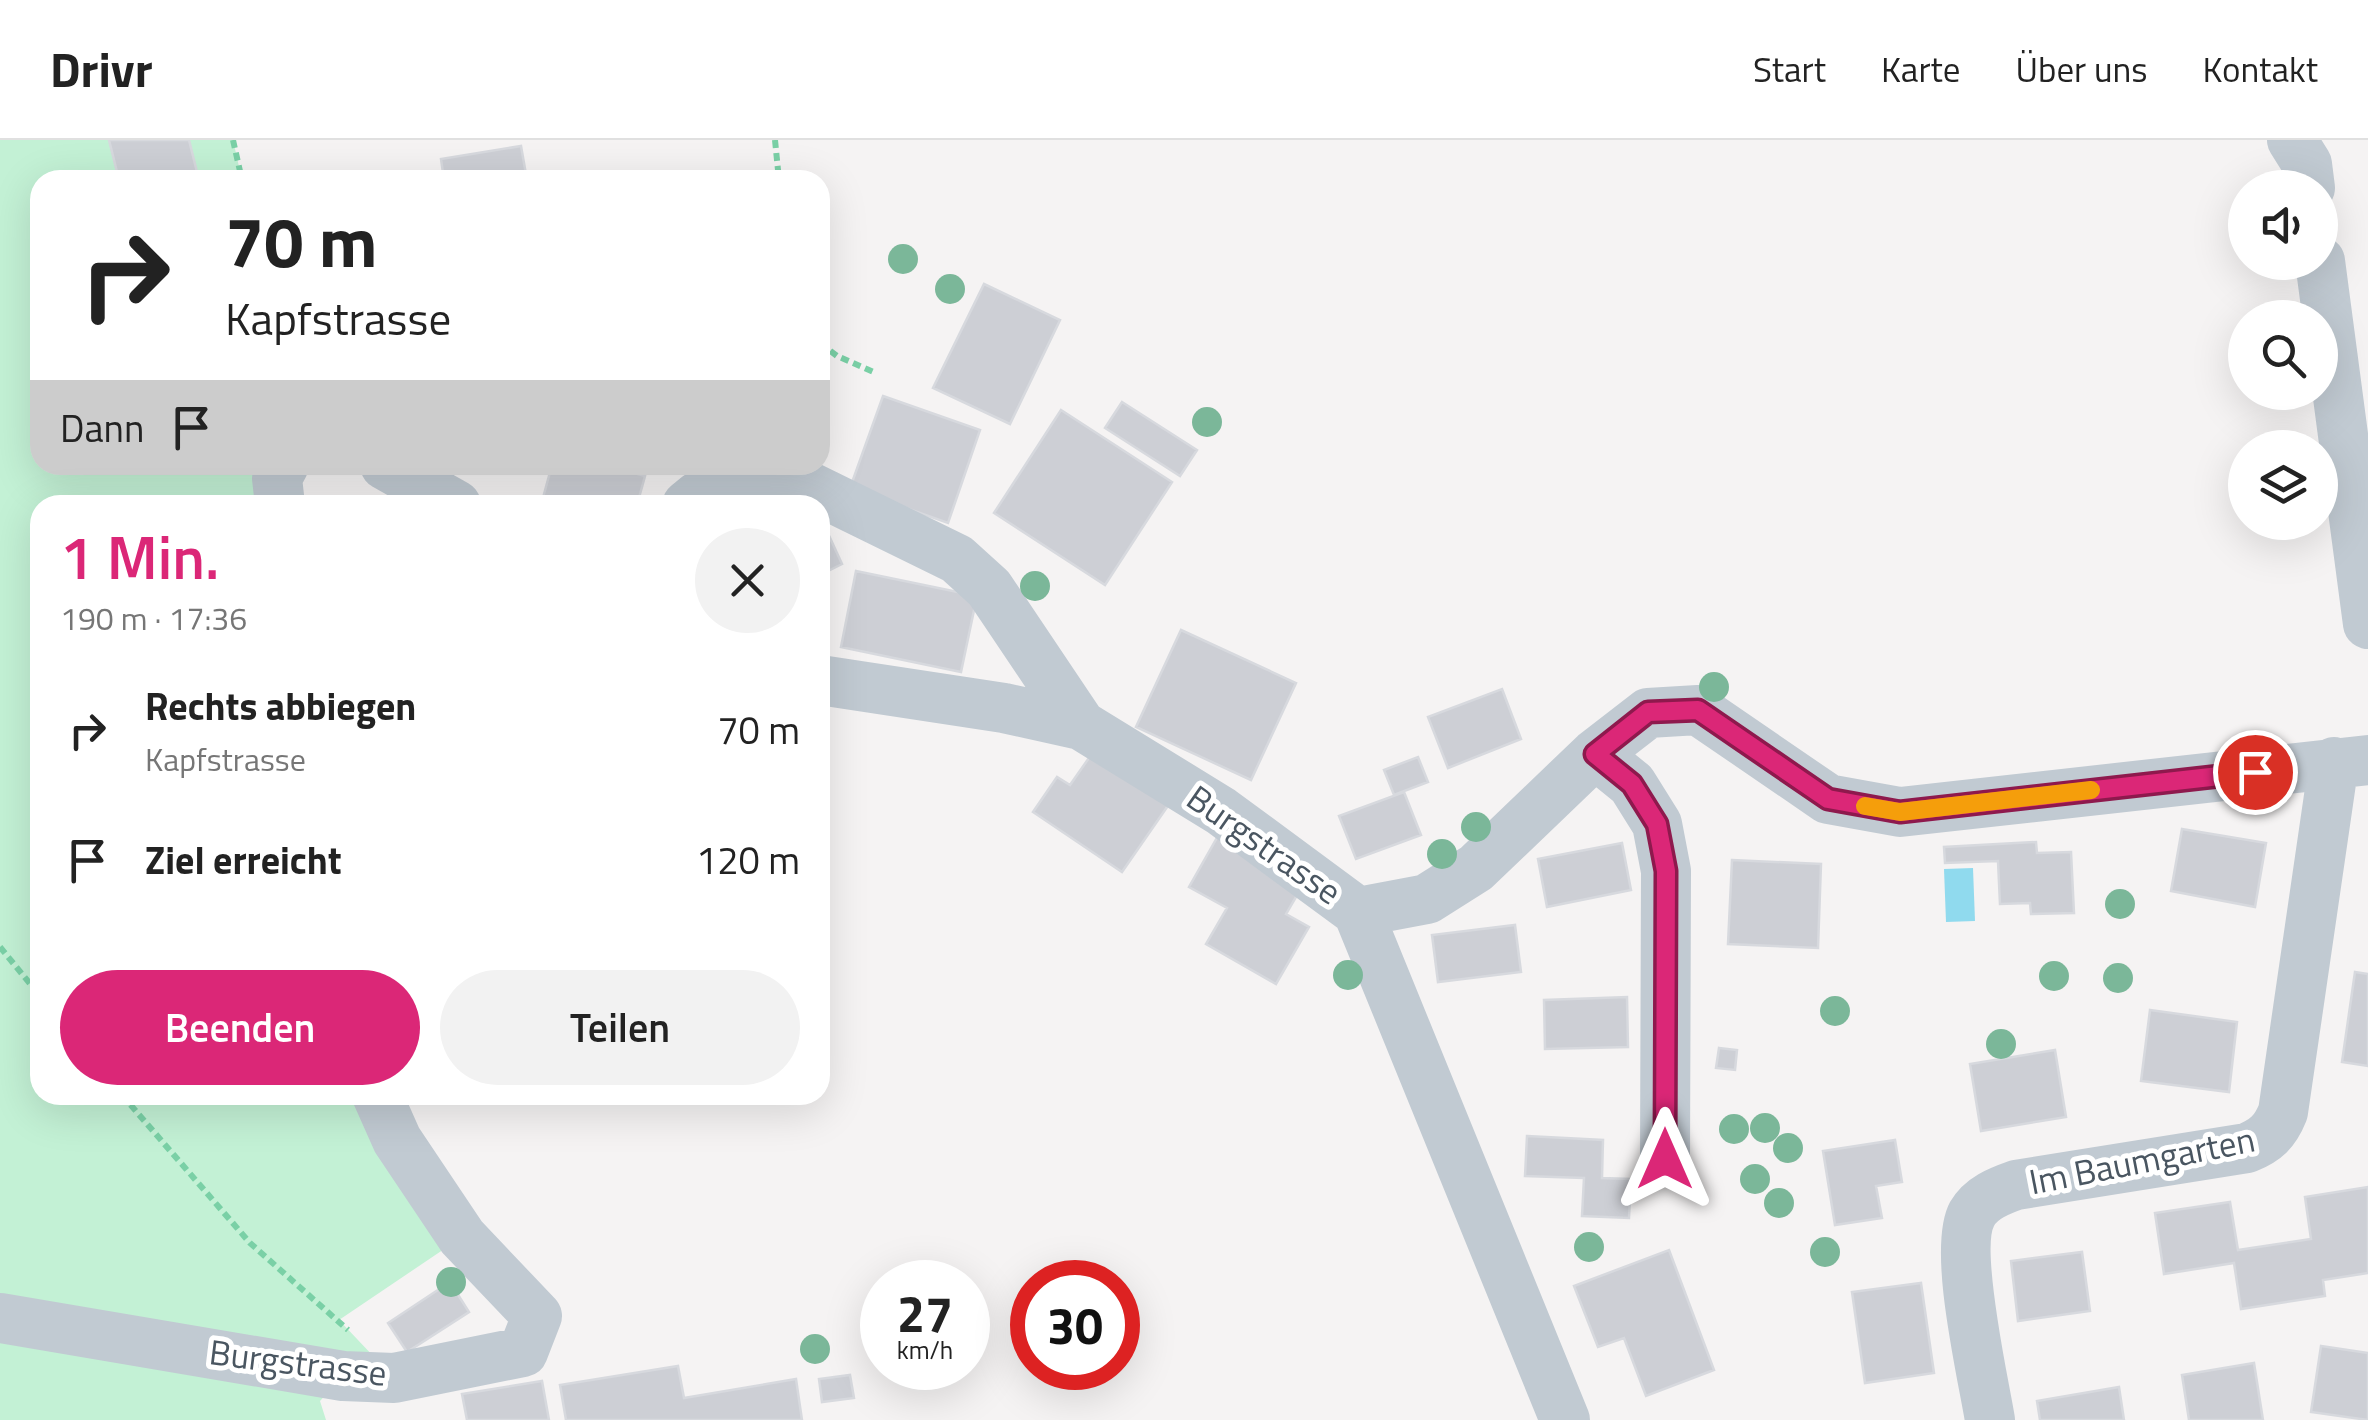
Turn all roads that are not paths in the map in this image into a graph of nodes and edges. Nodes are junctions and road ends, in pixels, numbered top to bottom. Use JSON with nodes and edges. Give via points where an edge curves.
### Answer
{"nodes":[{"id":1,"x":2292,"y":140,"type":"edge"},
{"id":2,"x":2308,"y":170,"type":"edge"},
{"id":3,"x":2323,"y":280,"type":"edge"},
{"id":4,"x":403,"y":475,"type":"edge"},
{"id":5,"x":438,"y":495,"type":"edge"},
{"id":6,"x":703,"y":495,"type":"edge"},
{"id":7,"x":825,"y":495,"type":"edge"},
{"id":8,"x":830,"y":498,"type":"edge"},
{"id":9,"x":2368,"y":624,"type":"edge"},
{"id":10,"x":830,"y":682,"type":"edge"},
{"id":11,"x":1081,"y":725,"type":"junction"},
{"id":12,"x":1595,"y":754,"type":"junction"},
{"id":13,"x":2351,"y":761,"type":"edge"},
{"id":14,"x":1358,"y":912,"type":"junction"},
{"id":15,"x":381,"y":1105,"type":"edge"},
{"id":16,"x":1665,"y":1159,"type":"dead end"},
{"id":17,"x":0,"y":1318,"type":"edge"},
{"id":18,"x":1565,"y":1420,"type":"edge"},
{"id":19,"x":1990,"y":1420,"type":"edge"}],
"edges":[{"from":1,"to":2,"type":"street"},
{"from":3,"to":9,"type":"street"},
{"from":4,"to":5,"type":"street"},
{"from":6,"to":7,"type":"street","via":[[758,483],[806,486]]},
{"from":8,"to":11,"type":"street","via":[[957,559],[989,588]]},
{"from":10,"to":11,"type":"street","name":"Burgstrasse"},
{"from":11,"to":14,"type":"street","name":"Burgstrasse","via":[[1222,811]]},
{"from":12,"to":13,"type":"street","via":[[1648,712],[1698,710],[1828,799],[1900,812]]},
{"from":12,"to":14,"type":"street","via":[[1476,868],[1426,898]]},
{"from":12,"to":16,"type":"street","via":[[1632,784],[1657,824],[1666,871]]},
{"from":13,"to":19,"type":"street","name":"Im Baumgarten","via":[[2283,1112],[2271,1136],[2247,1148],[2016,1186],[1982,1201],[1972,1215],[1964,1251]]},
{"from":14,"to":18,"type":"street","name":"Burgstrasse"},
{"from":15,"to":17,"type":"street","name":"Burgstrasse","via":[[396,1140],[462,1237],[537,1316],[524,1352],[394,1378],[343,1376]]}]}
